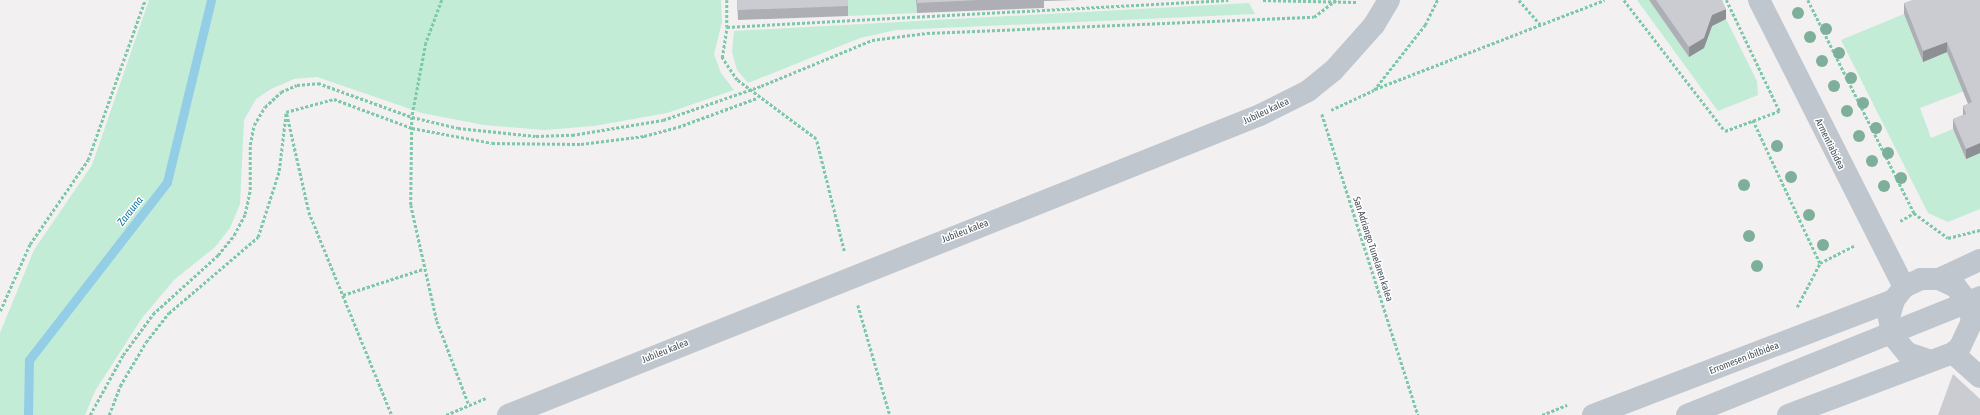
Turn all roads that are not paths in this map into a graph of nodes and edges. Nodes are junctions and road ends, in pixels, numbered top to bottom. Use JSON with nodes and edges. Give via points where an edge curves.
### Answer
{"nodes":[{"id":1,"x":1389,"y":0,"type":"edge"},
{"id":2,"x":1759,"y":0,"type":"edge"},
{"id":3,"x":1980,"y":260,"type":"edge"},
{"id":4,"x":1939,"y":279,"type":"junction"},
{"id":5,"x":1899,"y":293,"type":"junction"},
{"id":6,"x":1974,"y":299,"type":"edge"},
{"id":7,"x":1892,"y":335,"type":"junction"},
{"id":8,"x":1965,"y":347,"type":"edge"},
{"id":9,"x":1930,"y":360,"type":"junction"},
{"id":10,"x":1980,"y":377,"type":"edge"},
{"id":11,"x":508,"y":415,"type":"edge"},
{"id":12,"x":1594,"y":415,"type":"edge"},
{"id":13,"x":1687,"y":415,"type":"edge"},
{"id":14,"x":1788,"y":415,"type":"edge"}],
"edges":[{"from":1,"to":11,"type":"street","name":"Jubileu kalea","via":[[1356,47],[1308,91],[1260,116],[850,276]]},
{"from":2,"to":5,"type":"street","name":"Armentiabidea"},
{"from":3,"to":4,"type":"street"},
{"from":4,"to":5,"type":"street","name":"Erromesen ibilbidea","via":[[1921,279]]},
{"from":4,"to":6,"type":"street"},
{"from":5,"to":7,"type":"street","via":[[1889,317]]},
{"from":5,"to":12,"type":"street","name":"Erromesen ibilbidea"},
{"from":6,"to":7,"type":"street"},
{"from":6,"to":8,"type":"street"},
{"from":7,"to":9,"type":"street","via":[[1907,353]]},
{"from":7,"to":13,"type":"street"},
{"from":8,"to":9,"type":"street"},
{"from":8,"to":10,"type":"street"},
{"from":9,"to":14,"type":"street"}]}
